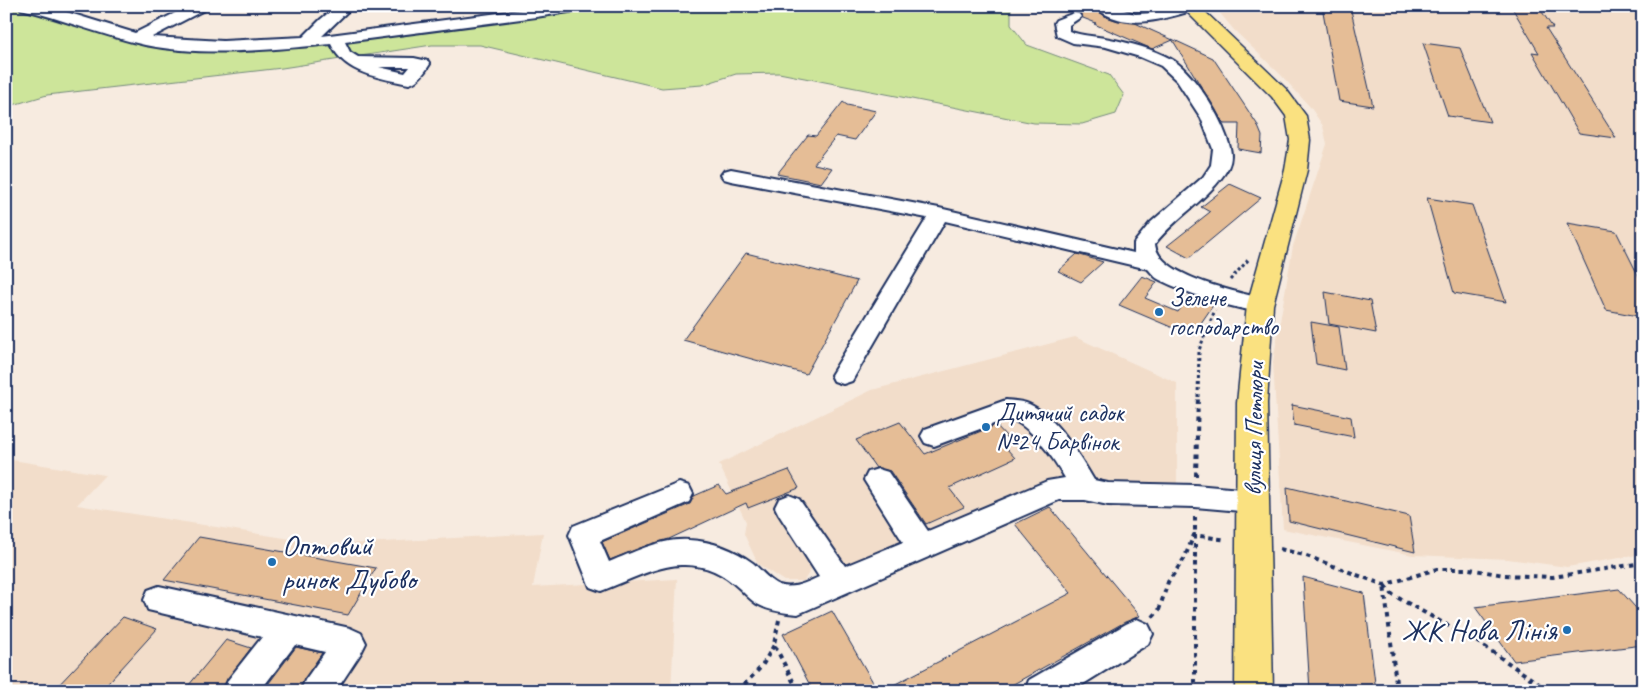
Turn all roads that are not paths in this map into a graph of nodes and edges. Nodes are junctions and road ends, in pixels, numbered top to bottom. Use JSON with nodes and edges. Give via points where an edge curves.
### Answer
{"nodes":[{"id":1,"x":26,"y":6,"type":"edge"},
{"id":2,"x":201,"y":6,"type":"edge"},
{"id":3,"x":346,"y":6,"type":"edge"},
{"id":4,"x":582,"y":6,"type":"edge"},
{"id":5,"x":1101,"y":6,"type":"edge"},
{"id":6,"x":1189,"y":7,"type":"edge"},
{"id":7,"x":533,"y":10,"type":"edge"},
{"id":8,"x":1074,"y":17,"type":"dead end"},
{"id":9,"x":139,"y":37,"type":"junction"},
{"id":10,"x":336,"y":39,"type":"junction"},
{"id":11,"x":308,"y":41,"type":"junction"},
{"id":12,"x":349,"y":59,"type":"dead end"},
{"id":13,"x":731,"y":175,"type":"dead end"},
{"id":14,"x":939,"y":214,"type":"junction"},
{"id":15,"x":1155,"y":264,"type":"junction"},
{"id":16,"x":1260,"y":306,"type":"junction"},
{"id":17,"x":843,"y":375,"type":"dead end"},
{"id":18,"x":934,"y":436,"type":"dead end"},
{"id":19,"x":878,"y":480,"type":"dead end"},
{"id":20,"x":1085,"y":489,"type":"junction"},
{"id":21,"x":679,"y":494,"type":"dead end"},
{"id":22,"x":1252,"y":500,"type":"junction"},
{"id":23,"x":789,"y":507,"type":"dead end"},
{"id":24,"x":923,"y":547,"type":"junction"},
{"id":25,"x":840,"y":583,"type":"junction"},
{"id":26,"x":159,"y":600,"type":"dead end"},
{"id":27,"x":288,"y":629,"type":"junction"},
{"id":28,"x":1137,"y":634,"type":"road end"},
{"id":29,"x":240,"y":691,"type":"edge"},
{"id":30,"x":317,"y":691,"type":"edge"},
{"id":31,"x":1042,"y":691,"type":"edge"},
{"id":32,"x":1254,"y":691,"type":"edge"}],
"edges":[{"from":1,"to":9,"type":"street"},
{"from":2,"to":9,"type":"street"},
{"from":3,"to":11,"type":"street"},
{"from":4,"to":7,"type":"street"},
{"from":5,"to":6,"type":"street","via":[[1133,18]]},
{"from":6,"to":16,"type":"main road","name":"вулиця Петлюри","via":[[1279,93],[1296,116],[1300,140],[1296,170]]},
{"from":7,"to":10,"type":"street"},
{"from":8,"to":15,"type":"street","via":[[1061,23],[1062,33],[1073,38],[1108,43],[1167,63],[1183,78],[1210,118],[1222,149],[1220,165],[1210,181],[1157,227],[1144,243],[1145,253]]},
{"from":9,"to":11,"type":"street","via":[[162,43],[201,46]]},
{"from":10,"to":11,"type":"street"},
{"from":10,"to":12,"type":"street"},
{"from":13,"to":14,"type":"street"},
{"from":14,"to":15,"type":"street"},
{"from":14,"to":17,"type":"street"},
{"from":15,"to":16,"type":"street","via":[[1165,274]]},
{"from":16,"to":22,"type":"main road","name":"вулиця Петлюри","via":[[1252,403]]},
{"from":18,"to":20,"type":"street","via":[[1006,409],[1020,411],[1037,422],[1071,464]]},
{"from":19,"to":24,"type":"street"},
{"from":20,"to":22,"type":"street","via":[[1108,494]]},
{"from":20,"to":24,"type":"street","via":[[1057,489]]},
{"from":21,"to":25,"type":"street","via":[[583,536],[601,578],[679,551],[719,559],[734,566],[767,596],[783,601],[798,600]]},
{"from":22,"to":32,"type":"main road","name":"вулиця Петлюри"},
{"from":23,"to":25,"type":"street"},
{"from":24,"to":25,"type":"street"},
{"from":26,"to":27,"type":"street"},
{"from":27,"to":29,"type":"street"},
{"from":27,"to":30,"type":"street","via":[[350,643]]},
{"from":28,"to":31,"type":"street"}]}
